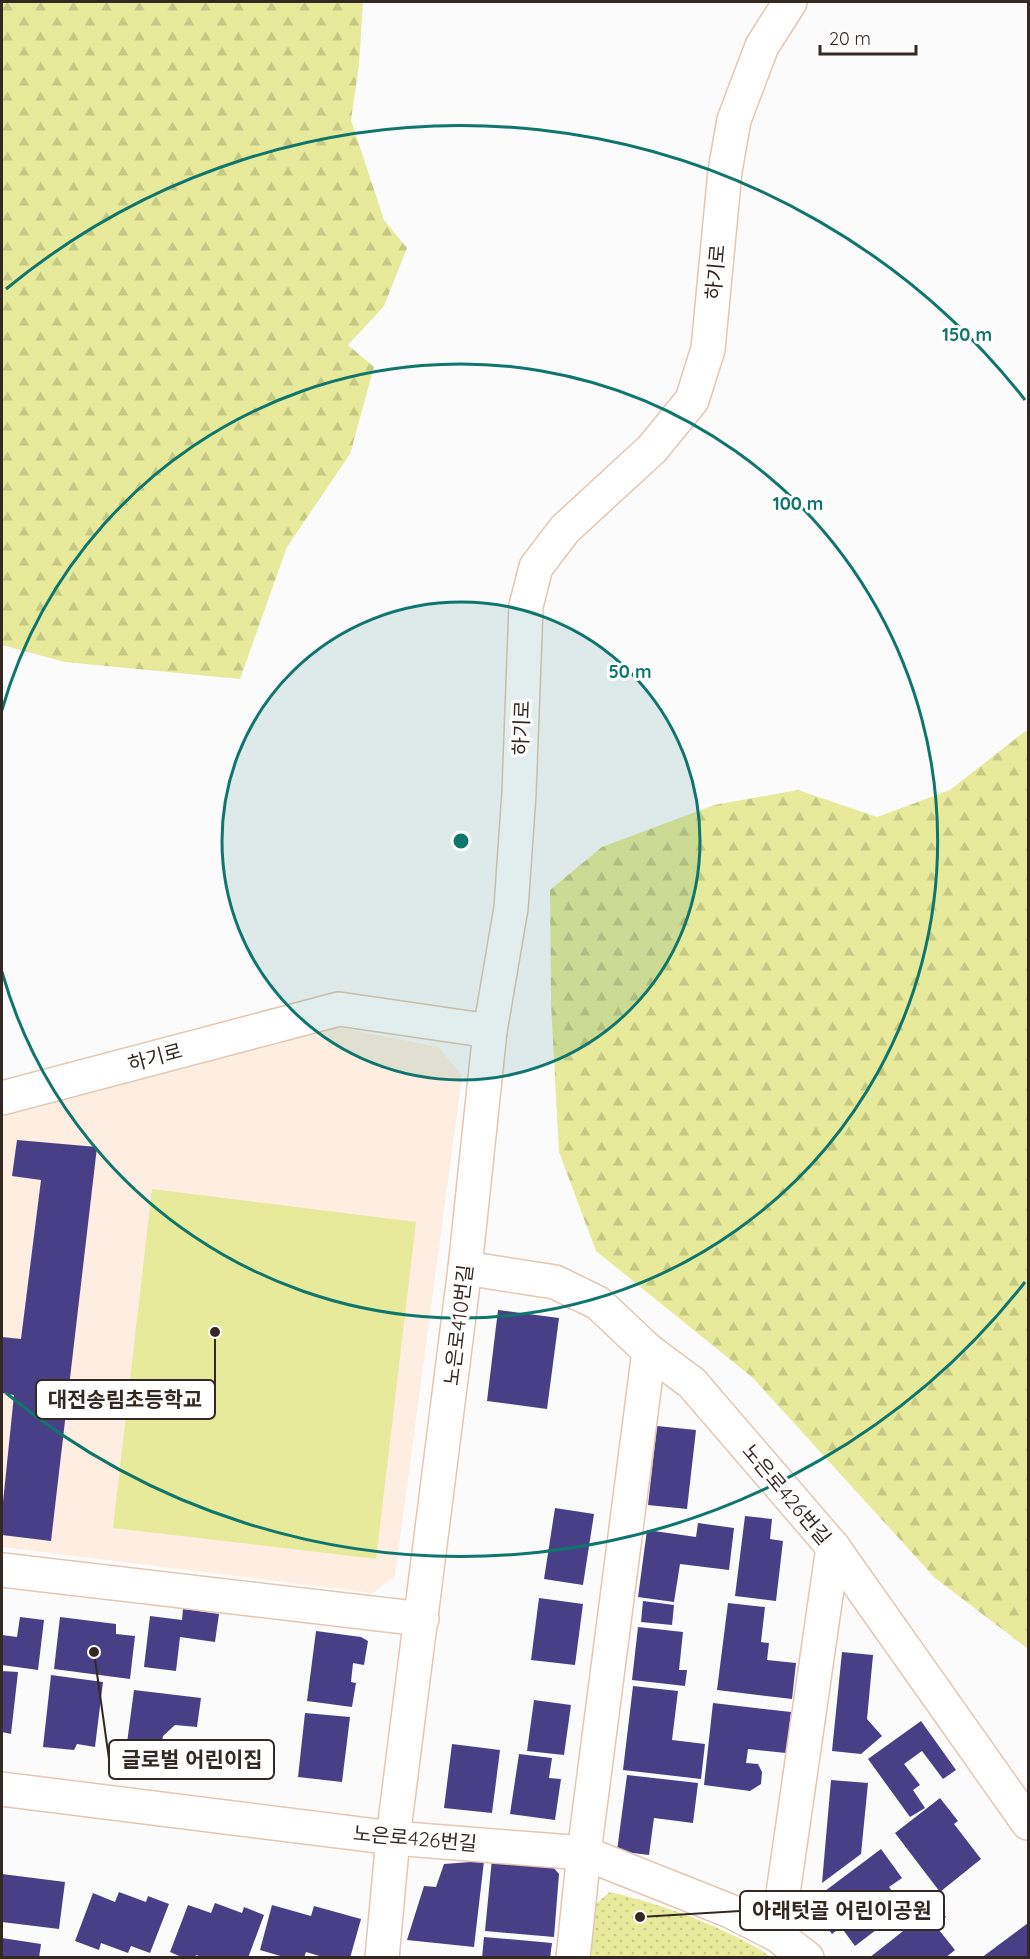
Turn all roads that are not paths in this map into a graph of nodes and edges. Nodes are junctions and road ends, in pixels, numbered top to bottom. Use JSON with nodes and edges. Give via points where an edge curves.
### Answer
{"nodes":[{"id":1,"x":790,"y":2,"type":"edge"},
{"id":2,"x":490,"y":1031,"type":"junction"},
{"id":3,"x":2,"y":1098,"type":"edge"},
{"id":4,"x":465,"y":1268,"type":"junction"},
{"id":5,"x":649,"y":1351,"type":"junction"},
{"id":6,"x":833,"y":1547,"type":"junction"},
{"id":7,"x":2,"y":1570,"type":"edge"},
{"id":8,"x":422,"y":1619,"type":"junction"},
{"id":9,"x":2,"y":1789,"type":"edge"},
{"id":10,"x":1029,"y":1824,"type":"edge"},
{"id":11,"x":393,"y":1838,"type":"junction"},
{"id":12,"x":584,"y":1852,"type":"junction"},
{"id":13,"x":777,"y":1935,"type":"junction"},
{"id":14,"x":382,"y":1958,"type":"edge"},
{"id":15,"x":573,"y":1958,"type":"edge"},
{"id":16,"x":807,"y":1958,"type":"edge"}],
"edges":[{"from":1,"to":2,"type":"street","name":"하기로","via":[[762,46],[734,120],[724,171],[708,349],[692,400],[652,449],[565,529],[536,567],[526,606],[511,908]]},
{"from":2,"to":3,"type":"street","name":"하기로","via":[[339,1009]]},
{"from":2,"to":4,"type":"street","name":"노은로410번길"},
{"from":4,"to":5,"type":"street","name":"노은로426번길","via":[[555,1282],[598,1303]]},
{"from":4,"to":8,"type":"street","name":"노은로410번길"},
{"from":5,"to":6,"type":"street","name":"노은로426번길","via":[[692,1383]]},
{"from":5,"to":12,"type":"street"},
{"from":6,"to":10,"type":"street","name":"노은로426번길"},
{"from":6,"to":13,"type":"street"},
{"from":7,"to":8,"type":"street"},
{"from":8,"to":11,"type":"street","name":"노은로410번길"},
{"from":9,"to":11,"type":"street","name":"노은로426번길"},
{"from":11,"to":12,"type":"street","name":"노은로426번길"},
{"from":11,"to":14,"type":"street","name":"노은로410번길"},
{"from":12,"to":13,"type":"street","name":"노은로426번길","via":[[730,1911]]},
{"from":12,"to":15,"type":"street"},
{"from":13,"to":16,"type":"street","name":"노은로426번길"}]}
